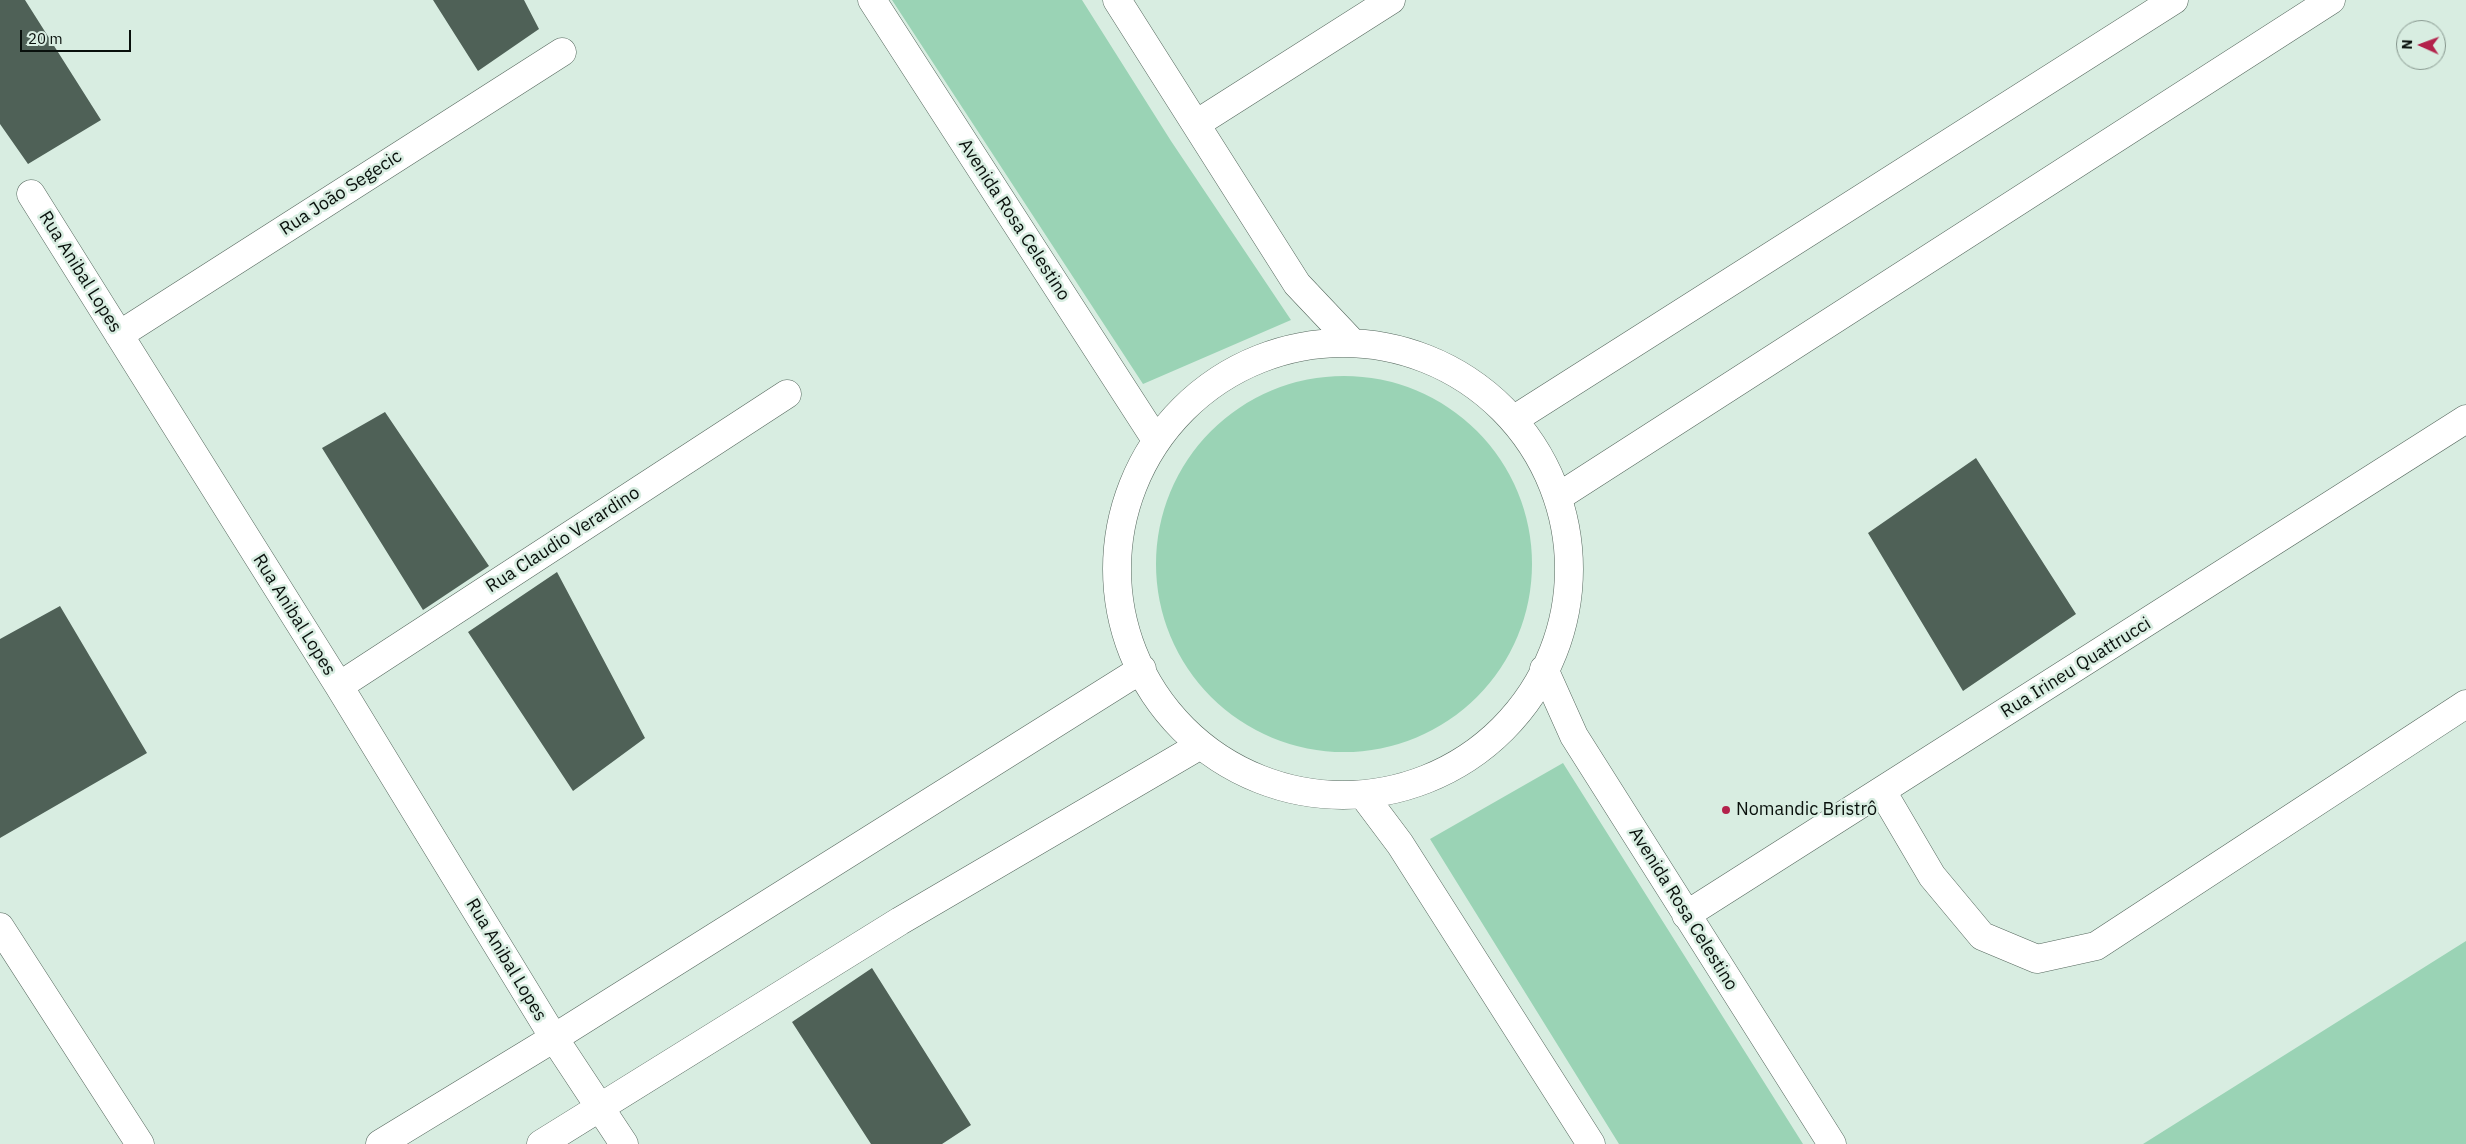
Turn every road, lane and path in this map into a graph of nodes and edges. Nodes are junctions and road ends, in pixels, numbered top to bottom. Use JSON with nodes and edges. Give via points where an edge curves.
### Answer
{"nodes":[{"id":1,"x":872,"y":0,"type":"edge"},
{"id":2,"x":1117,"y":0,"type":"edge"},
{"id":3,"x":1391,"y":0,"type":"edge"},
{"id":4,"x":2174,"y":0,"type":"edge"},
{"id":5,"x":2331,"y":0,"type":"edge"},
{"id":6,"x":562,"y":52,"type":"dead end"},
{"id":7,"x":1196,"y":124,"type":"junction"},
{"id":8,"x":31,"y":194,"type":"dead end"},
{"id":9,"x":119,"y":335,"type":"junction"},
{"id":10,"x":1349,"y":339,"type":"junction"},
{"id":11,"x":787,"y":394,"type":"dead end"},
{"id":12,"x":2466,"y":419,"type":"edge"},
{"id":13,"x":1514,"y":420,"type":"junction"},
{"id":14,"x":1156,"y":440,"type":"junction"},
{"id":15,"x":1558,"y":497,"type":"junction"},
{"id":16,"x":1142,"y":669,"type":"junction"},
{"id":17,"x":1544,"y":669,"type":"junction"},
{"id":18,"x":339,"y":686,"type":"junction"},
{"id":19,"x":2466,"y":704,"type":"edge"},
{"id":20,"x":1199,"y":746,"type":"junction"},
{"id":21,"x":1882,"y":791,"type":"junction"},
{"id":22,"x":1367,"y":800,"type":"junction"},
{"id":23,"x":1686,"y":915,"type":"junction"},
{"id":24,"x":0,"y":929,"type":"edge"},
{"id":25,"x":554,"y":1038,"type":"junction"},
{"id":26,"x":601,"y":1106,"type":"junction"},
{"id":27,"x":140,"y":1144,"type":"edge"},
{"id":28,"x":380,"y":1144,"type":"edge"},
{"id":29,"x":541,"y":1144,"type":"edge"},
{"id":30,"x":624,"y":1144,"type":"edge"},
{"id":31,"x":1591,"y":1144,"type":"edge"},
{"id":32,"x":1832,"y":1144,"type":"edge"}],
"edges":[{"from":1,"to":14,"type":"street","name":"Avenida Rosa Celestino"},
{"from":2,"to":7,"type":"street"},
{"from":3,"to":7,"type":"street"},
{"from":4,"to":13,"type":"street"},
{"from":5,"to":15,"type":"street"},
{"from":6,"to":9,"type":"street","name":"Rua João Segecic"},
{"from":7,"to":10,"type":"street","via":[[1297,284]]},
{"from":8,"to":9,"type":"street","name":"Rua Anibal Lopes"},
{"from":9,"to":18,"type":"street","name":"Rua Anibal Lopes"},
{"from":10,"to":13,"type":"street","via":[[1447,363]]},
{"from":10,"to":14,"type":"street","via":[[1271,351],[1210,382]]},
{"from":11,"to":18,"type":"street","name":"Rua Claudio Verardino"},
{"from":12,"to":21,"type":"street","name":"Rua Irineu Quattrucci"},
{"from":13,"to":15,"type":"street"},
{"from":14,"to":16,"type":"street","via":[[1123,512],[1120,608]]},
{"from":15,"to":17,"type":"street","via":[[1572,589]]},
{"from":16,"to":20,"type":"street","via":[[1148,685]]},
{"from":16,"to":25,"type":"street"},
{"from":17,"to":22,"type":"street","via":[[1536,694],[1482,752],[1414,787]]},
{"from":17,"to":23,"type":"street","name":"Avenida Rosa Celestino","via":[[1574,736]]},
{"from":18,"to":25,"type":"street","name":"Rua Anibal Lopes"},
{"from":19,"to":21,"type":"street","via":[[2096,946],[2037,959],[1982,936],[1932,876]]},
{"from":20,"to":22,"type":"street","via":[[1268,785]]},
{"from":20,"to":26,"type":"street","via":[[900,921]]},
{"from":21,"to":23,"type":"street","name":"Rua Irineu Quattrucci"},
{"from":22,"to":31,"type":"street","via":[[1400,844]]},
{"from":23,"to":32,"type":"street","name":"Avenida Rosa Celestino"},
{"from":24,"to":27,"type":"street"},
{"from":25,"to":26,"type":"street","name":"Rua Anibal Lopes"},
{"from":25,"to":28,"type":"street"},
{"from":26,"to":29,"type":"street"},
{"from":26,"to":30,"type":"street","name":"Rua Anibal Lopes"}]}
